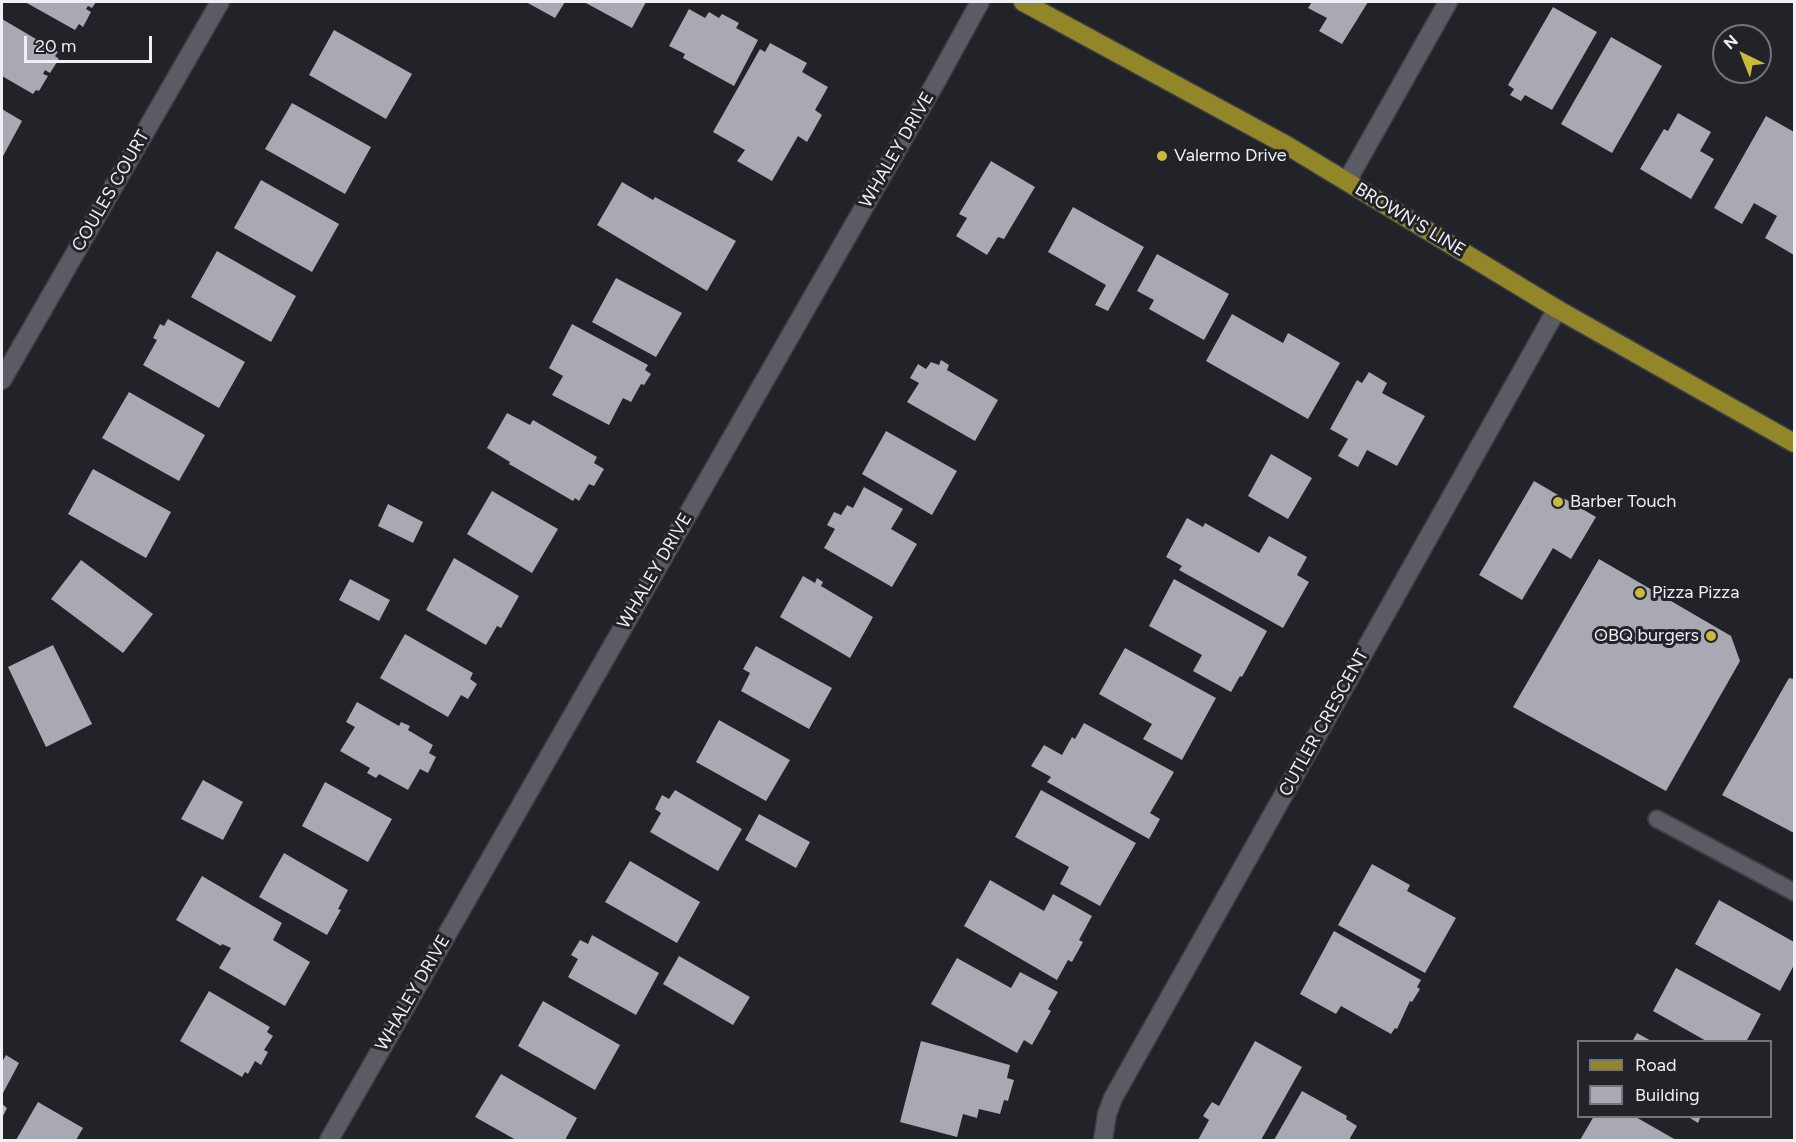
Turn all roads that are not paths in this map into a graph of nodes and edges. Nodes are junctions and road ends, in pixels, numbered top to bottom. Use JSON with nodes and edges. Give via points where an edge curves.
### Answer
{"nodes":[{"id":1,"x":220,"y":2,"type":"edge"},
{"id":2,"x":980,"y":2,"type":"edge"},
{"id":3,"x":1023,"y":2,"type":"edge"},
{"id":4,"x":1448,"y":2,"type":"edge"},
{"id":5,"x":1347,"y":181,"type":"junction"},
{"id":6,"x":1557,"y":309,"type":"junction"},
{"id":7,"x":2,"y":380,"type":"edge"},
{"id":8,"x":1794,"y":443,"type":"edge"},
{"id":9,"x":1657,"y":819,"type":"dead end"},
{"id":10,"x":1794,"y":891,"type":"edge"},
{"id":11,"x":329,"y":1140,"type":"edge"},
{"id":12,"x":1103,"y":1140,"type":"edge"}],
"edges":[{"from":1,"to":7,"type":"street","name":"COULES COURT"},
{"from":2,"to":11,"type":"street","name":"WHALEY DRIVE"},
{"from":3,"to":5,"type":"main road","name":"BROWN'S LINE"},
{"from":4,"to":5,"type":"street"},
{"from":5,"to":6,"type":"main road","name":"BROWN'S LINE"},
{"from":6,"to":8,"type":"main road","name":"BROWN'S LINE"},
{"from":6,"to":12,"type":"street","name":"CUTLER CRESCENT","via":[[1113,1098]]},
{"from":9,"to":10,"type":"lane"}]}
